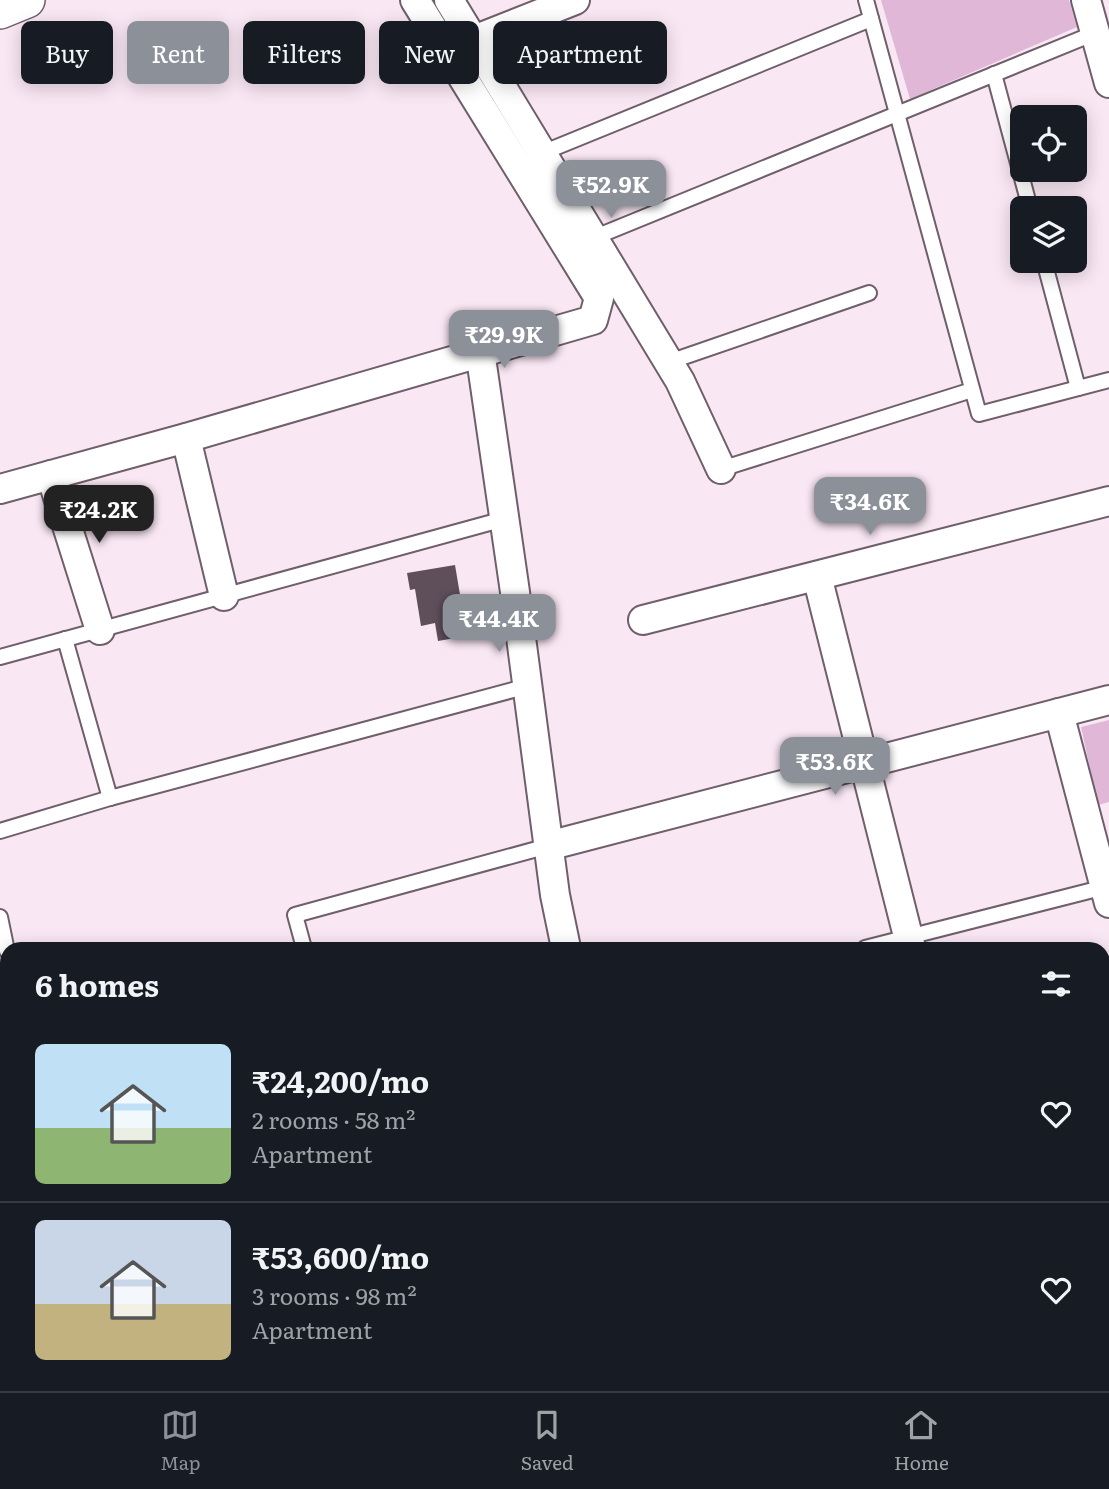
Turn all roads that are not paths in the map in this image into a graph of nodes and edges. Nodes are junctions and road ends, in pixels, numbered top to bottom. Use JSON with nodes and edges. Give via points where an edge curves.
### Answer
{"nodes":[{"id":1,"x":27,"y":0,"type":"edge"},
{"id":2,"x":415,"y":0,"type":"edge"},
{"id":3,"x":449,"y":0,"type":"edge"},
{"id":4,"x":575,"y":0,"type":"edge"},
{"id":5,"x":866,"y":0,"type":"edge"},
{"id":6,"x":1086,"y":0,"type":"edge"},
{"id":7,"x":0,"y":11,"type":"edge"},
{"id":8,"x":871,"y":19,"type":"junction"},
{"id":9,"x":462,"y":21,"type":"edge"},
{"id":10,"x":1095,"y":33,"type":"junction"},
{"id":11,"x":479,"y":38,"type":"edge"},
{"id":12,"x":479,"y":48,"type":"edge"},
{"id":13,"x":994,"y":74,"type":"junction"},
{"id":14,"x":1109,"y":83,"type":"edge"},
{"id":15,"x":897,"y":114,"type":"junction"},
{"id":16,"x":542,"y":153,"type":"junction"},
{"id":17,"x":1027,"y":196,"type":"edge"},
{"id":18,"x":593,"y":238,"type":"junction"},
{"id":19,"x":1047,"y":273,"type":"edge"},
{"id":20,"x":869,"y":293,"type":"dead end"},
{"id":21,"x":480,"y":351,"type":"junction"},
{"id":22,"x":669,"y":362,"type":"junction"},
{"id":23,"x":1109,"y":380,"type":"edge"},
{"id":24,"x":1079,"y":388,"type":"junction"},
{"id":25,"x":972,"y":390,"type":"junction"},
{"id":26,"x":186,"y":438,"type":"junction"},
{"id":27,"x":721,"y":469,"type":"joint"},
{"id":28,"x":51,"y":475,"type":"junction"},
{"id":29,"x":0,"y":489,"type":"edge"},
{"id":30,"x":1109,"y":501,"type":"edge"},
{"id":31,"x":504,"y":519,"type":"junction"},
{"id":32,"x":817,"y":576,"type":"junction"},
{"id":33,"x":224,"y":596,"type":"junction"},
{"id":34,"x":643,"y":620,"type":"dead end"},
{"id":35,"x":100,"y":630,"type":"junction"},
{"id":36,"x":65,"y":639,"type":"junction"},
{"id":37,"x":0,"y":657,"type":"edge"},
{"id":38,"x":528,"y":686,"type":"junction"},
{"id":39,"x":1109,"y":700,"type":"edge"},
{"id":40,"x":1059,"y":713,"type":"junction"},
{"id":41,"x":864,"y":764,"type":"junction"},
{"id":42,"x":110,"y":798,"type":"junction"},
{"id":43,"x":0,"y":831,"type":"edge"},
{"id":44,"x":548,"y":846,"type":"junction"},
{"id":45,"x":1107,"y":895,"type":"edge"},
{"id":46,"x":0,"y":918,"type":"edge"},
{"id":47,"x":5,"y":942,"type":"edge"},
{"id":48,"x":302,"y":942,"type":"edge"},
{"id":49,"x":565,"y":942,"type":"edge"},
{"id":50,"x":910,"y":942,"type":"edge"},
{"id":51,"x":914,"y":942,"type":"edge"}],
"edges":[{"from":1,"to":7,"type":"street"},
{"from":2,"to":21,"type":"street","via":[[598,298],[593,320]]},
{"from":3,"to":9,"type":"street"},
{"from":4,"to":11,"type":"street"},
{"from":5,"to":8,"type":"lane"},
{"from":6,"to":10,"type":"street"},
{"from":8,"to":15,"type":"lane"},
{"from":8,"to":16,"type":"lane"},
{"from":10,"to":13,"type":"lane"},
{"from":10,"to":14,"type":"street"},
{"from":12,"to":16,"type":"street"},
{"from":13,"to":15,"type":"lane"},
{"from":13,"to":17,"type":"lane"},
{"from":15,"to":18,"type":"lane"},
{"from":15,"to":25,"type":"lane"},
{"from":16,"to":18,"type":"street"},
{"from":18,"to":22,"type":"street"},
{"from":19,"to":24,"type":"lane"},
{"from":20,"to":22,"type":"lane"},
{"from":21,"to":26,"type":"street"},
{"from":21,"to":31,"type":"street"},
{"from":22,"to":27,"type":"street"},
{"from":23,"to":24,"type":"lane"},
{"from":24,"to":25,"type":"lane","via":[[979,414]]},
{"from":25,"to":27,"type":"lane"},
{"from":26,"to":28,"type":"street"},
{"from":26,"to":33,"type":"street"},
{"from":28,"to":29,"type":"street"},
{"from":28,"to":35,"type":"street"},
{"from":30,"to":32,"type":"street"},
{"from":31,"to":33,"type":"lane"},
{"from":31,"to":38,"type":"street"},
{"from":32,"to":34,"type":"street"},
{"from":32,"to":41,"type":"street"},
{"from":33,"to":35,"type":"lane"},
{"from":35,"to":36,"type":"lane"},
{"from":36,"to":37,"type":"lane"},
{"from":36,"to":42,"type":"lane"},
{"from":38,"to":42,"type":"lane"},
{"from":38,"to":44,"type":"street"},
{"from":39,"to":40,"type":"street"},
{"from":40,"to":41,"type":"street"},
{"from":40,"to":45,"type":"street"},
{"from":41,"to":44,"type":"street"},
{"from":41,"to":50,"type":"street"},
{"from":42,"to":43,"type":"lane"},
{"from":44,"to":48,"type":"lane","via":[[295,915]]},
{"from":44,"to":49,"type":"street"},
{"from":45,"to":51,"type":"lane"},
{"from":46,"to":47,"type":"lane"}]}
